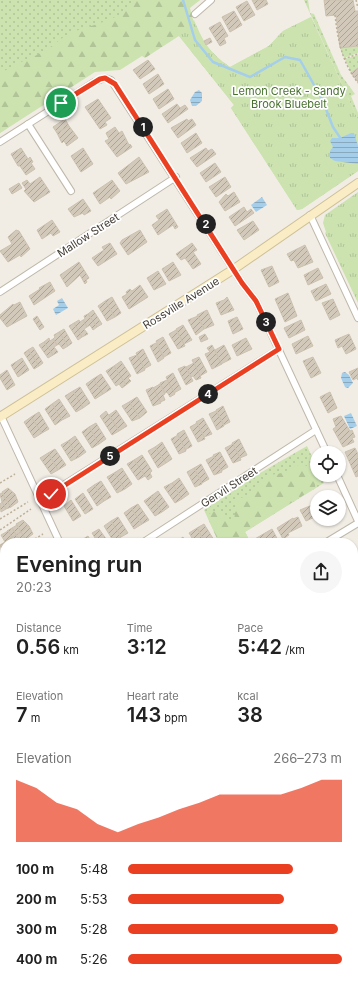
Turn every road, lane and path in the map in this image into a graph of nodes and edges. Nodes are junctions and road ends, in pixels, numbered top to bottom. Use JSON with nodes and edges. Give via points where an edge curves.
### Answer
{"nodes":[{"id":1,"x":211,"y":0,"type":"edge"},
{"id":2,"x":356,"y":0,"type":"edge"},
{"id":3,"x":358,"y":8,"type":"edge"},
{"id":4,"x":195,"y":14,"type":"dead end"},
{"id":5,"x":335,"y":15,"type":"dead end"},
{"id":6,"x":358,"y":54,"type":"edge"},
{"id":7,"x":344,"y":59,"type":"junction"},
{"id":8,"x":358,"y":83,"type":"edge"},
{"id":9,"x":28,"y":124,"type":"junction"},
{"id":10,"x":0,"y":142,"type":"edge"},
{"id":11,"x":176,"y":177,"type":"junction"},
{"id":12,"x":358,"y":183,"type":"edge"},
{"id":13,"x":71,"y":191,"type":"dead end"},
{"id":14,"x":310,"y":215,"type":"junction"},
{"id":15,"x":234,"y":269,"type":"junction"},
{"id":16,"x":0,"y":292,"type":"edge"},
{"id":17,"x":358,"y":318,"type":"edge"},
{"id":18,"x":279,"y":349,"type":"junction"},
{"id":19,"x":1,"y":416,"type":"edge"},
{"id":20,"x":316,"y":430,"type":"junction"},
{"id":21,"x":324,"y":446,"type":"edge"},
{"id":22,"x":15,"y":474,"type":"dead end"},
{"id":23,"x":340,"y":482,"type":"edge"},
{"id":24,"x":0,"y":483,"type":"edge"},
{"id":25,"x":40,"y":500,"type":"junction"},
{"id":26,"x":28,"y":502,"type":"dead end"},
{"id":27,"x":31,"y":509,"type":"dead end"},
{"id":28,"x":0,"y":519,"type":"edge"},
{"id":29,"x":358,"y":522,"type":"edge"},
{"id":30,"x":0,"y":530,"type":"edge"},
{"id":31,"x":43,"y":534,"type":"dead end"},
{"id":32,"x":36,"y":538,"type":"edge"},
{"id":33,"x":58,"y":538,"type":"edge"},
{"id":34,"x":150,"y":538,"type":"edge"},
{"id":35,"x":333,"y":538,"type":"edge"}],
"edges":[{"from":1,"to":4,"type":"street"},
{"from":2,"to":3,"type":"path"},
{"from":5,"to":7,"type":"path","via":[[339,48]]},
{"from":6,"to":7,"type":"path"},
{"from":7,"to":8,"type":"path"},
{"from":9,"to":10,"type":"street"},
{"from":9,"to":11,"type":"street","via":[[94,82],[105,78],[115,84]]},
{"from":9,"to":13,"type":"street"},
{"from":11,"to":15,"type":"street"},
{"from":11,"to":16,"type":"street","name":"Mallow Street"},
{"from":12,"to":14,"type":"street","name":"Rossville Avenue"},
{"from":14,"to":15,"type":"street","name":"Rossville Avenue"},
{"from":14,"to":17,"type":"street"},
{"from":15,"to":18,"type":"street","via":[[256,301]]},
{"from":15,"to":19,"type":"street","name":"Rossville Avenue"},
{"from":18,"to":20,"type":"street"},
{"from":18,"to":25,"type":"street"},
{"from":19,"to":25,"type":"street"},
{"from":20,"to":21,"type":"street"},
{"from":20,"to":34,"type":"street","name":"Gervil Street"},
{"from":22,"to":24,"type":"path"},
{"from":23,"to":29,"type":"street"},
{"from":25,"to":33,"type":"street"},
{"from":26,"to":28,"type":"path"},
{"from":27,"to":30,"type":"path"},
{"from":29,"to":35,"type":"street"},
{"from":31,"to":32,"type":"path"}]}
